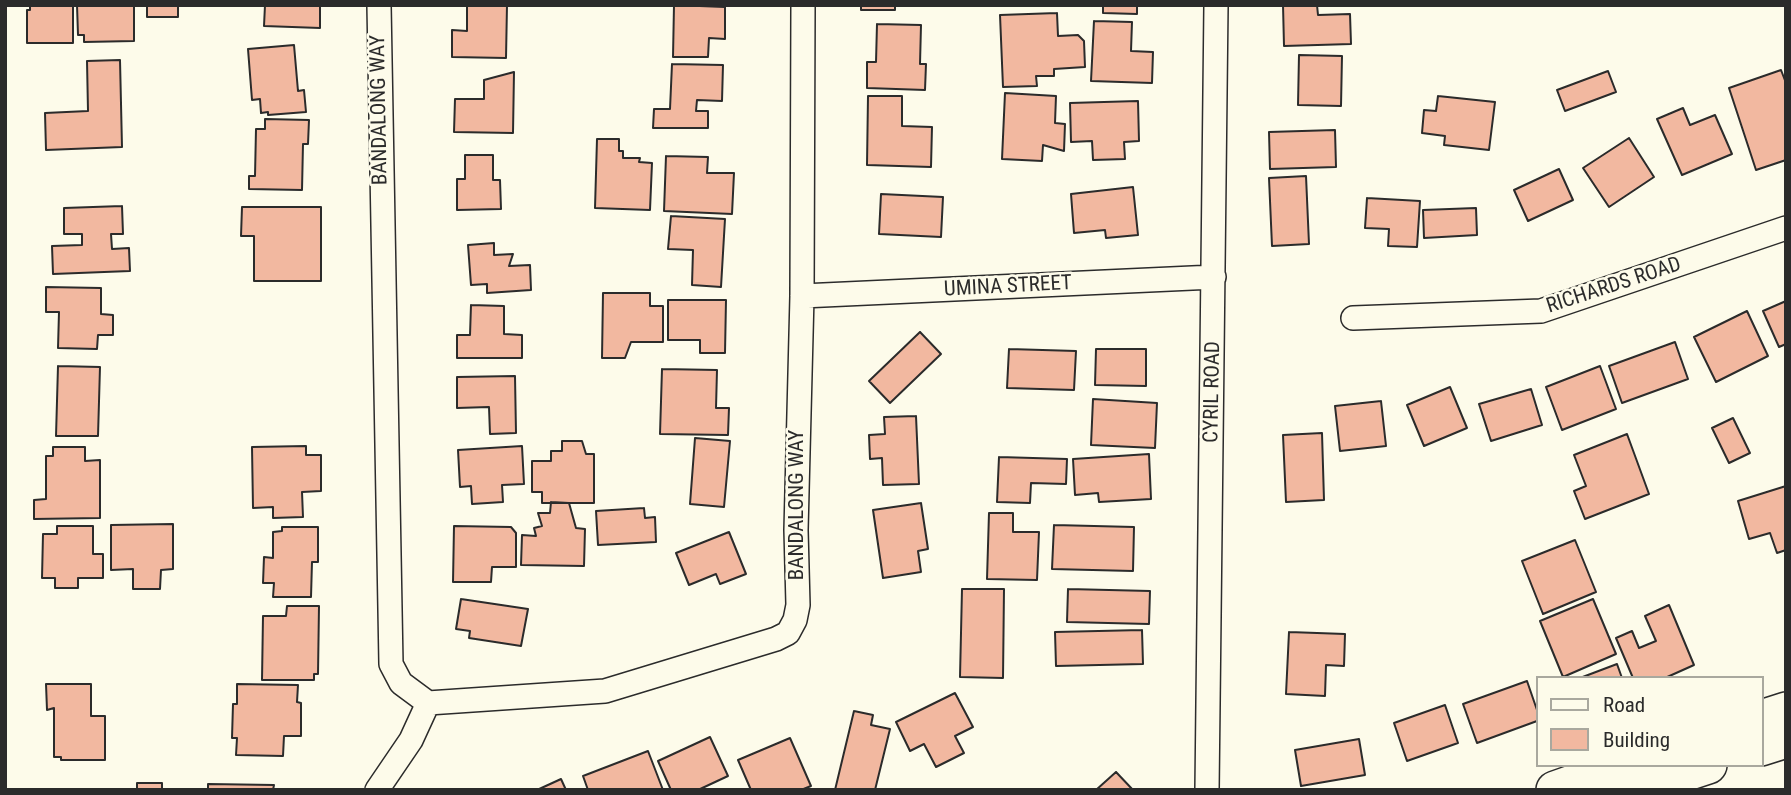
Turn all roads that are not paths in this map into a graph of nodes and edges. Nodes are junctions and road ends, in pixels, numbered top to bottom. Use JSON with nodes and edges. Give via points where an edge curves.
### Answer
{"nodes":[{"id":1,"x":379,"y":5,"type":"edge"},
{"id":2,"x":803,"y":5,"type":"edge"},
{"id":3,"x":1216,"y":5,"type":"edge"},
{"id":4,"x":1786,"y":228,"type":"edge"},
{"id":5,"x":1214,"y":277,"type":"junction"},
{"id":6,"x":802,"y":296,"type":"junction"},
{"id":7,"x":1353,"y":318,"type":"dead end"},
{"id":8,"x":428,"y":703,"type":"junction"},
{"id":9,"x":1786,"y":710,"type":"edge"},
{"id":10,"x":1763,"y":718,"type":"edge"},
{"id":11,"x":1786,"y":739,"type":"edge"},
{"id":12,"x":1763,"y":746,"type":"edge"},
{"id":13,"x":1620,"y":767,"type":"edge"},
{"id":14,"x":1702,"y":767,"type":"edge"},
{"id":15,"x":1209,"y":786,"type":"edge"},
{"id":16,"x":377,"y":790,"type":"edge"},
{"id":17,"x":1555,"y":790,"type":"edge"},
{"id":18,"x":1632,"y":790,"type":"edge"}],
"edges":[{"from":1,"to":8,"type":"street","name":"BANDALONG WAY","via":[[391,664],[401,683]]},
{"from":2,"to":6,"type":"street","name":"BANDALONG WAY"},
{"from":3,"to":5,"type":"street","name":"CYRIL ROAD"},
{"from":4,"to":7,"type":"street","name":"RICHARDS ROAD","via":[[1541,311]]},
{"from":5,"to":6,"type":"street","name":"UMINA STREET"},
{"from":5,"to":15,"type":"street","name":"CYRIL ROAD"},
{"from":6,"to":8,"type":"street","name":"BANDALONG WAY","via":[[798,605],[788,633],[606,691]]},
{"from":8,"to":16,"type":"street","via":[[411,740]]},
{"from":9,"to":10,"type":"main road"},
{"from":11,"to":12,"type":"main road"},
{"from":13,"to":17,"type":"main road"},
{"from":14,"to":18,"type":"main road"}]}
